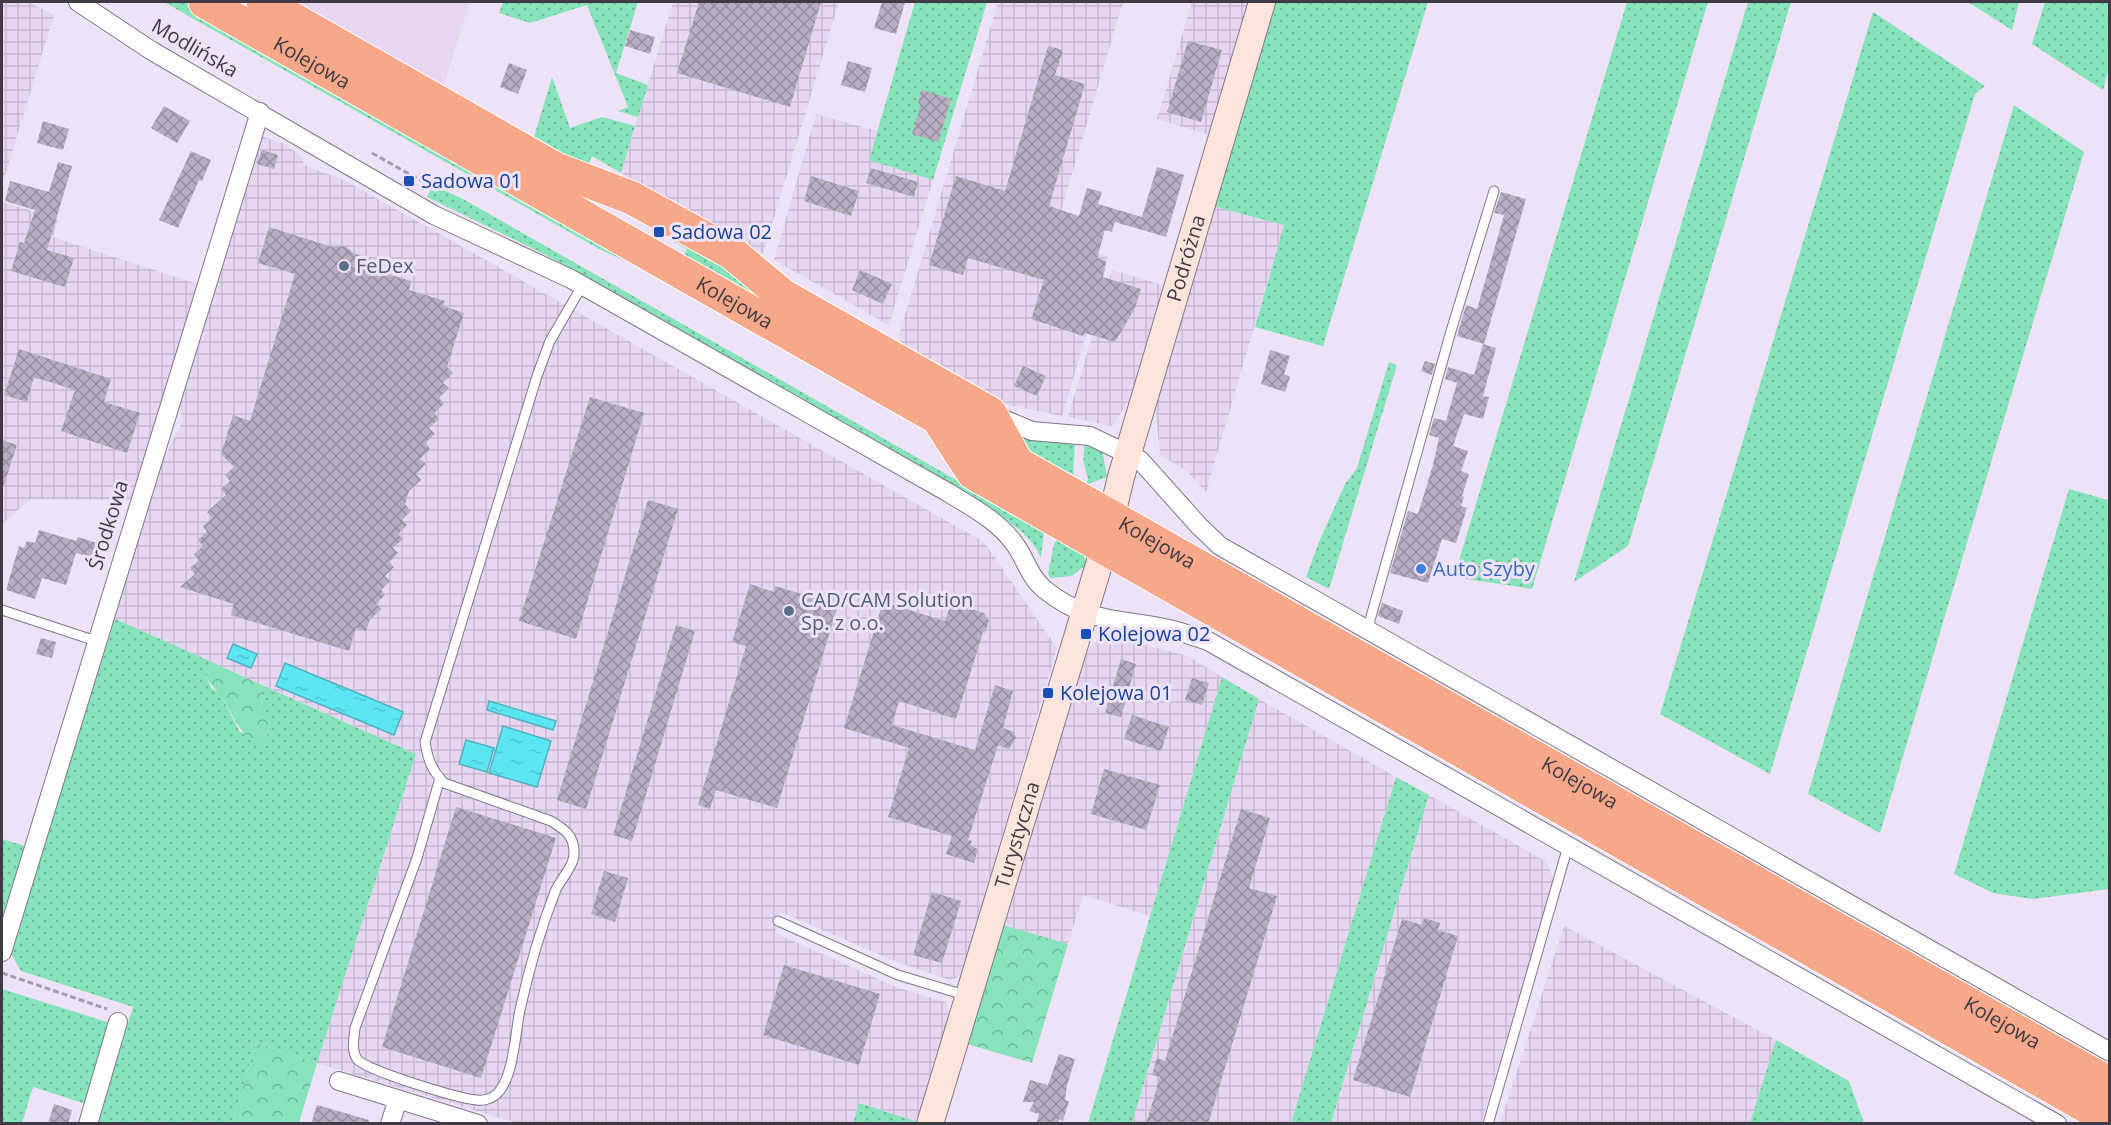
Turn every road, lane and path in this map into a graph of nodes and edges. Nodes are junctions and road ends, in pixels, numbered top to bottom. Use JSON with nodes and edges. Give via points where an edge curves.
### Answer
{"nodes":[{"id":1,"x":78,"y":2,"type":"edge"},
{"id":2,"x":205,"y":2,"type":"edge"},
{"id":3,"x":263,"y":2,"type":"edge"},
{"id":4,"x":1262,"y":2,"type":"edge"},
{"id":5,"x":260,"y":112,"type":"junction"},
{"id":6,"x":372,"y":153,"type":"dead end"},
{"id":7,"x":434,"y":188,"type":"dead end"},
{"id":8,"x":1494,"y":191,"type":"dead end"},
{"id":9,"x":582,"y":285,"type":"junction"},
{"id":10,"x":990,"y":413,"type":"junction"},
{"id":11,"x":938,"y":418,"type":"junction"},
{"id":12,"x":1128,"y":453,"type":"junction"},
{"id":13,"x":1017,"y":463,"type":"junction"},
{"id":14,"x":1108,"y":532,"type":"junction"},
{"id":15,"x":2,"y":610,"type":"edge"},
{"id":16,"x":1084,"y":613,"type":"junction"},
{"id":17,"x":1367,"y":631,"type":"junction"},
{"id":18,"x":96,"y":641,"type":"junction"},
{"id":19,"x":440,"y":778,"type":"junction"},
{"id":20,"x":1568,"y":846,"type":"junction"},
{"id":21,"x":778,"y":921,"type":"dead end"},
{"id":22,"x":2,"y":952,"type":"edge"},
{"id":23,"x":2,"y":973,"type":"edge"},
{"id":24,"x":968,"y":996,"type":"junction"},
{"id":25,"x":118,"y":1022,"type":"joint"},
{"id":26,"x":2109,"y":1052,"type":"edge"},
{"id":27,"x":339,"y":1081,"type":"dead end"},
{"id":28,"x":2109,"y":1084,"type":"edge"},
{"id":29,"x":398,"y":1099,"type":"junction"},
{"id":30,"x":2109,"y":1120,"type":"edge"},
{"id":31,"x":88,"y":1124,"type":"edge"},
{"id":32,"x":390,"y":1124,"type":"edge"},
{"id":33,"x":478,"y":1124,"type":"edge"},
{"id":34,"x":930,"y":1124,"type":"edge"},
{"id":35,"x":1488,"y":1124,"type":"edge"},
{"id":36,"x":2057,"y":1124,"type":"edge"}],
"edges":[{"from":1,"to":5,"type":"street","name":"Modlińska","via":[[152,51]]},
{"from":2,"to":11,"type":"highway","name":"Kolejowa"},
{"from":3,"to":10,"type":"highway","via":[[556,168],[632,198],[732,253],[782,295]]},
{"from":4,"to":12,"type":"street","name":"Podróżna"},
{"from":5,"to":9,"type":"street","name":"Modlińska","via":[[434,215]]},
{"from":5,"to":18,"type":"street","name":"Środkowa"},
{"from":6,"to":7,"type":"path"},
{"from":8,"to":17,"type":"lane"},
{"from":9,"to":16,"type":"street","name":"Modlińska","via":[[984,515],[1015,544],[1041,587]]},
{"from":9,"to":19,"type":"lane","via":[[550,341],[537,376],[426,742],[431,769]]},
{"from":10,"to":12,"type":"street","via":[[1032,431],[1090,436]]},
{"from":10,"to":13,"type":"highway"},
{"from":11,"to":13,"type":"highway","name":"Kolejowa"},
{"from":11,"to":14,"type":"highway","name":"Kolejowa","via":[[973,472]]},
{"from":12,"to":14,"type":"street","name":"Podróżna"},
{"from":12,"to":17,"type":"street","via":[[1153,472],[1220,546]]},
{"from":13,"to":14,"type":"highway","name":"Kolejowa"},
{"from":14,"to":16,"type":"street","name":"Turystyczna"},
{"from":14,"to":28,"type":"highway","name":"Kolejowa"},
{"from":14,"to":30,"type":"highway","name":"Kolejowa"},
{"from":15,"to":18,"type":"lane"},
{"from":16,"to":20,"type":"street","name":"Modlińska","via":[[1120,623],[1169,629],[1208,641]]},
{"from":16,"to":24,"type":"street","name":"Turystyczna"},
{"from":17,"to":26,"type":"street"},
{"from":18,"to":22,"type":"street","name":"Środkowa"},
{"from":19,"to":19,"type":"lane","via":[[459,791],[551,821],[567,830],[573,841],[574,854],[555,890],[503,1085],[496,1096],[487,1100],[450,1094],[371,1069],[358,1062],[354,1052],[355,1028],[417,858]]},
{"from":20,"to":35,"type":"lane"},
{"from":20,"to":36,"type":"street","name":"Modlińska"},
{"from":21,"to":24,"type":"lane","via":[[901,976]]},
{"from":23,"to":25,"type":"path","via":[[105,1006]]},
{"from":24,"to":34,"type":"street","name":"Turystyczna"},
{"from":25,"to":31,"type":"street"},
{"from":27,"to":29,"type":"street"},
{"from":29,"to":32,"type":"street"},
{"from":29,"to":33,"type":"street"}]}
